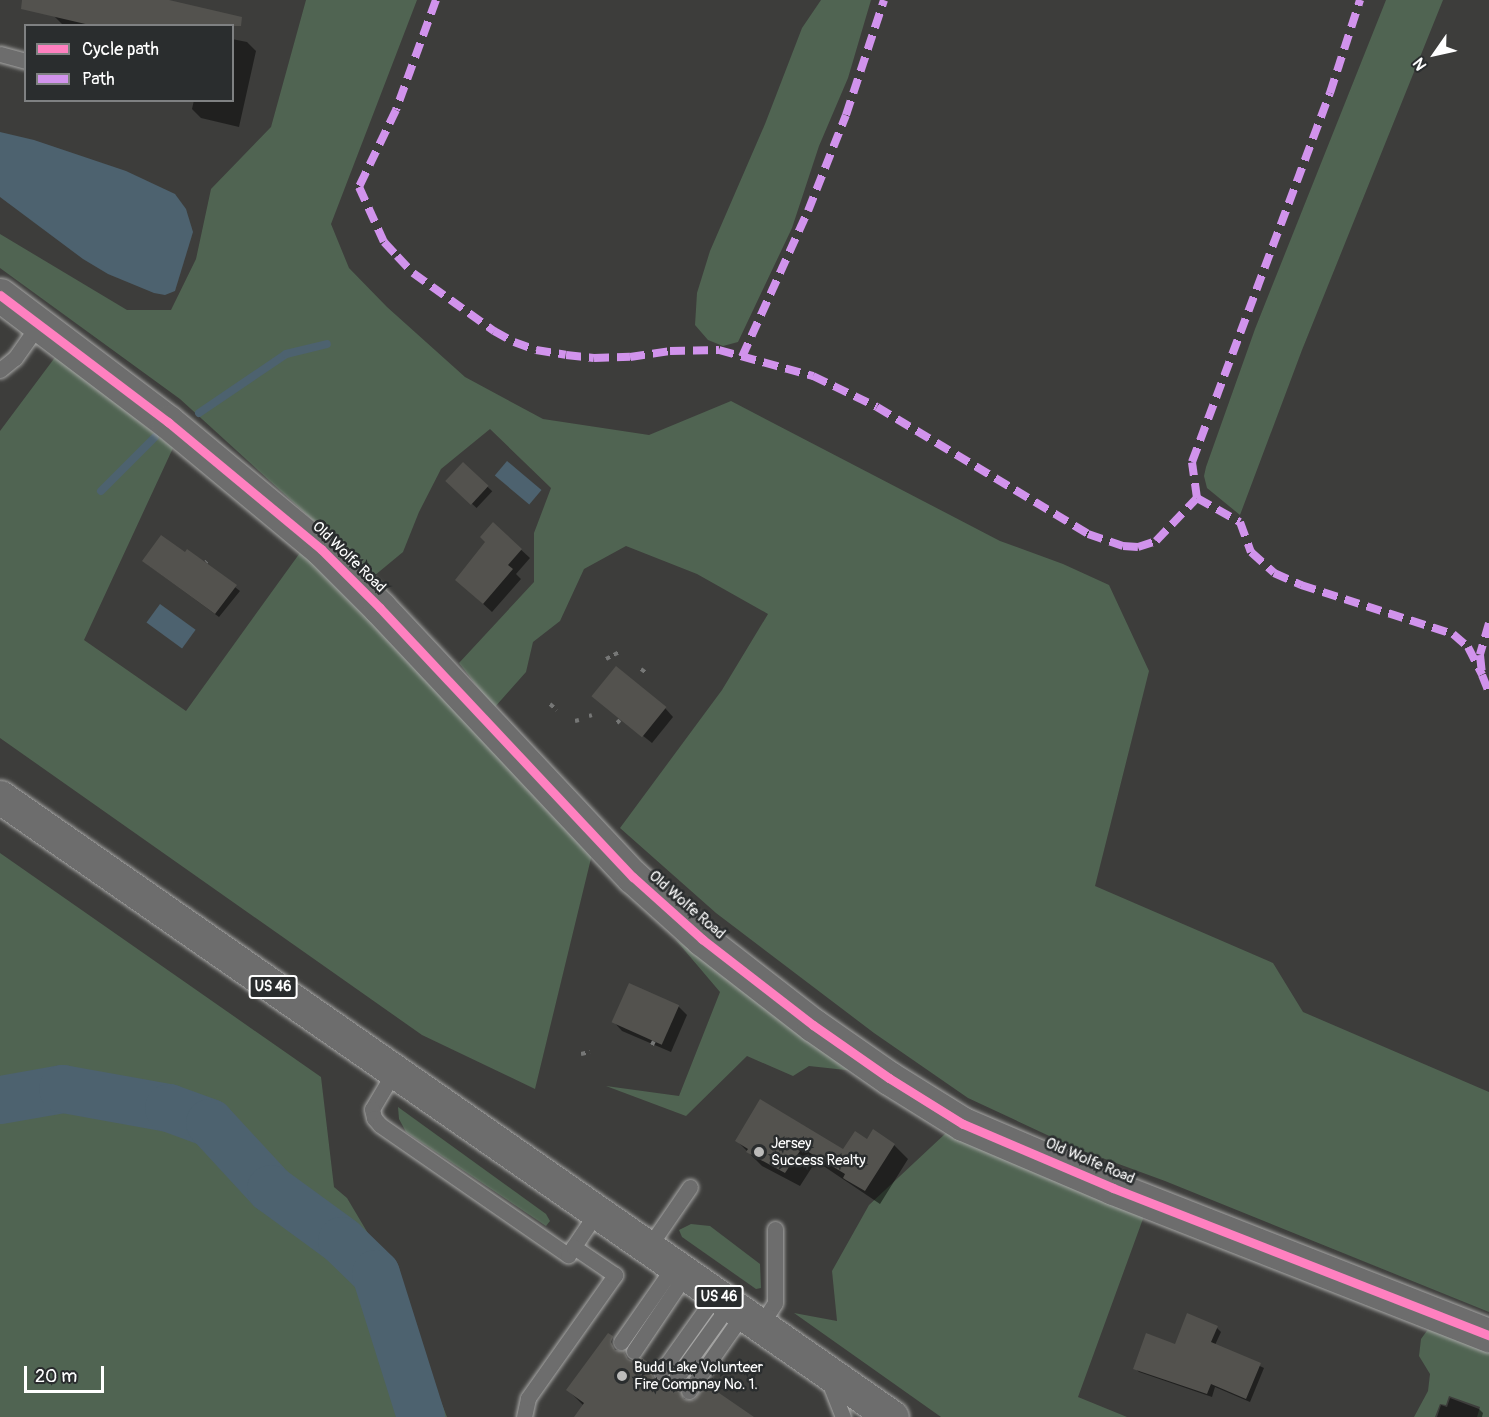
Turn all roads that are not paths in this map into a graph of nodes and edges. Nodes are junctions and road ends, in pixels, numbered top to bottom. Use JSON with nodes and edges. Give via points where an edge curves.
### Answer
{"nodes":[{"id":1,"x":0,"y":54,"type":"edge"},
{"id":2,"x":24,"y":61,"type":"edge"},
{"id":3,"x":0,"y":295,"type":"edge"},
{"id":4,"x":39,"y":324,"type":"junction"},
{"id":5,"x":0,"y":370,"type":"edge"},
{"id":6,"x":0,"y":797,"type":"edge"},
{"id":7,"x":394,"y":1072,"type":"junction"},
{"id":8,"x":690,"y":1187,"type":"dead end"},
{"id":9,"x":597,"y":1212,"type":"junction"},
{"id":10,"x":775,"y":1229,"type":"dead end"},
{"id":11,"x":574,"y":1247,"type":"junction"},
{"id":12,"x":669,"y":1263,"type":"junction"},
{"id":13,"x":737,"y":1310,"type":"junction"},
{"id":14,"x":1489,"y":1335,"type":"edge"},
{"id":15,"x":627,"y":1347,"type":"dead end"},
{"id":16,"x":825,"y":1371,"type":"junction"},
{"id":17,"x":661,"y":1372,"type":"dead end"},
{"id":18,"x":675,"y":1380,"type":"dead end"},
{"id":19,"x":689,"y":1391,"type":"dead end"},
{"id":20,"x":524,"y":1417,"type":"edge"},
{"id":21,"x":843,"y":1417,"type":"edge"},
{"id":22,"x":892,"y":1417,"type":"edge"}],
"edges":[{"from":1,"to":2,"type":"lane"},
{"from":3,"to":4,"type":"street","name":"Old Wolfe Road"},
{"from":4,"to":5,"type":"lane","via":[[15,358]]},
{"from":4,"to":14,"type":"street","name":"Old Wolfe Road","via":[[201,448],[321,549],[633,877],[702,939],[813,1026],[963,1124],[1113,1188]]},
{"from":6,"to":7,"type":"street","number":"US 46"},
{"from":7,"to":9,"type":"street","number":"US 46"},
{"from":7,"to":11,"type":"lane","via":[[372,1109],[380,1125],[568,1255]]},
{"from":8,"to":12,"type":"lane"},
{"from":9,"to":11,"type":"lane"},
{"from":9,"to":12,"type":"street","number":"US 46"},
{"from":10,"to":13,"type":"lane","via":[[775,1303]]},
{"from":11,"to":20,"type":"lane","via":[[615,1275],[528,1398]]},
{"from":12,"to":13,"type":"street","number":"US 46"},
{"from":12,"to":15,"type":"lane"},
{"from":13,"to":16,"type":"street","number":"US 46"},
{"from":13,"to":17,"type":"lane"},
{"from":13,"to":18,"type":"lane"},
{"from":13,"to":19,"type":"lane"},
{"from":16,"to":21,"type":"lane"},
{"from":16,"to":22,"type":"street","number":"US 46"}]}
